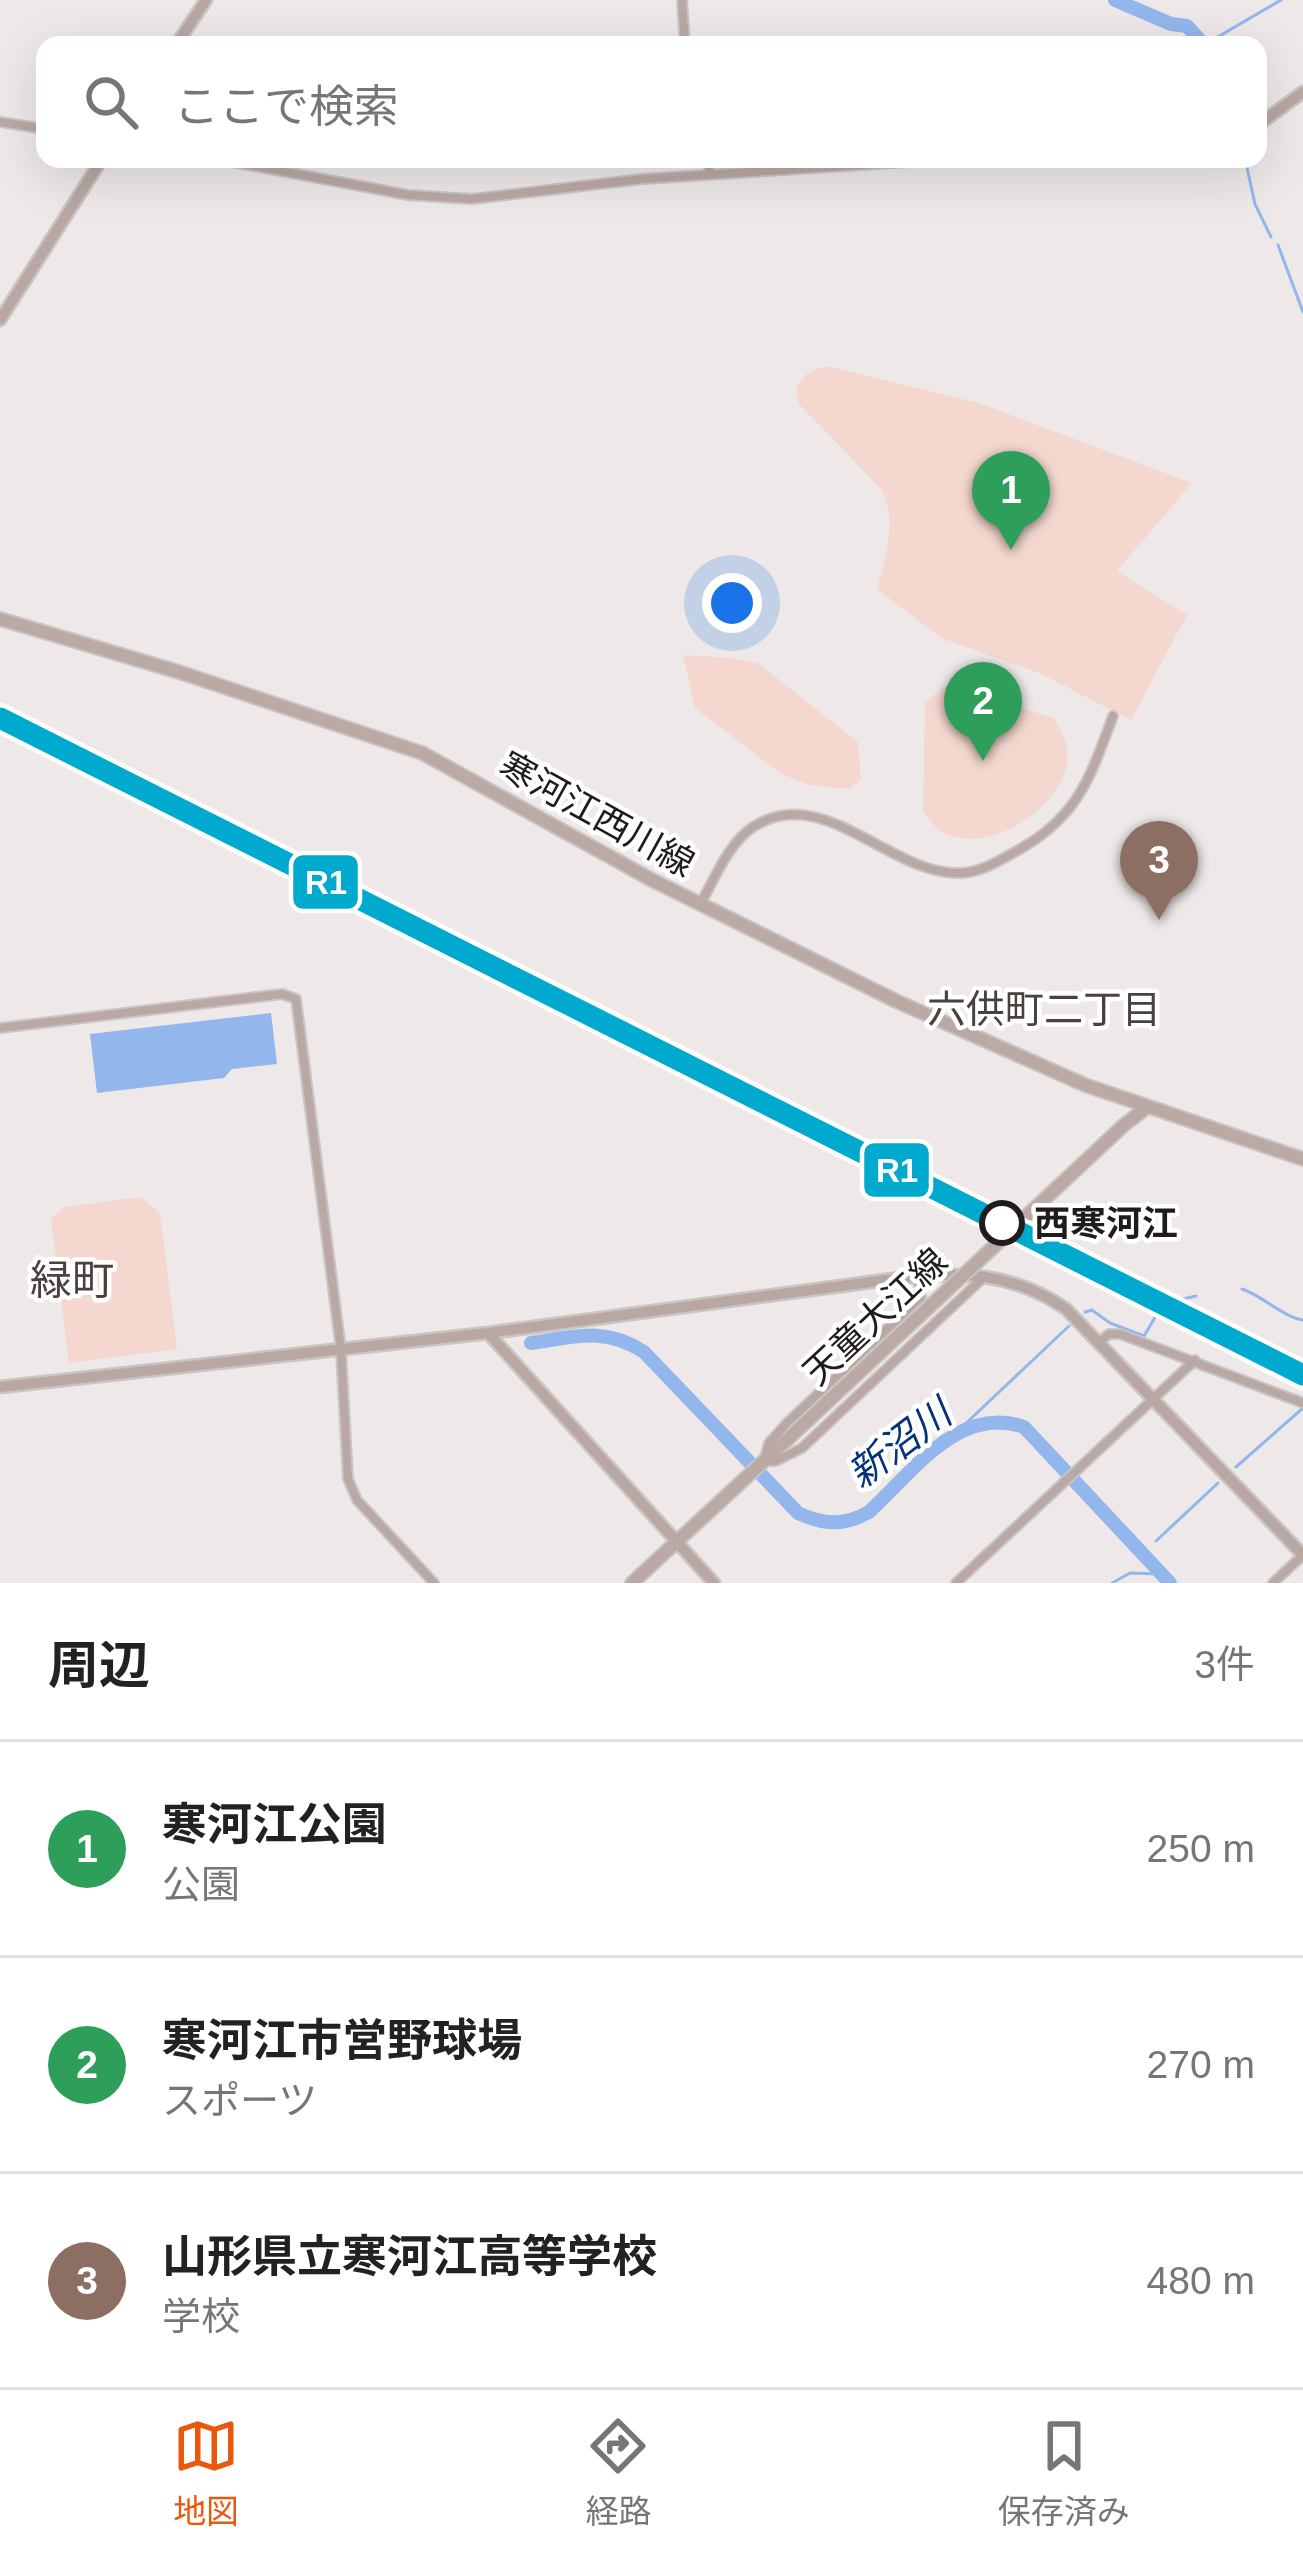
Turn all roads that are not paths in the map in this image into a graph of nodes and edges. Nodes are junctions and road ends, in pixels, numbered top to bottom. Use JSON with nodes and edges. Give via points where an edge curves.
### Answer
{"nodes":[{"id":1,"x":206,"y":0,"type":"edge"},
{"id":2,"x":682,"y":0,"type":"edge"},
{"id":3,"x":182,"y":36,"type":"edge"},
{"id":4,"x":684,"y":36,"type":"edge"},
{"id":5,"x":1303,"y":92,"type":"edge"},
{"id":6,"x":1267,"y":118,"type":"edge"},
{"id":7,"x":0,"y":122,"type":"edge"},
{"id":8,"x":36,"y":128,"type":"edge"},
{"id":9,"x":96,"y":168,"type":"edge"},
{"id":10,"x":269,"y":168,"type":"edge"},
{"id":11,"x":709,"y":168,"type":"edge"},
{"id":12,"x":808,"y":168,"type":"edge"},
{"id":13,"x":710,"y":174,"type":"junction"},
{"id":14,"x":0,"y":320,"type":"edge"},
{"id":15,"x":0,"y":620,"type":"edge"},
{"id":16,"x":1113,"y":716,"type":"dead end"},
{"id":17,"x":701,"y":904,"type":"junction"},
{"id":18,"x":0,"y":1028,"type":"edge"},
{"id":19,"x":1146,"y":1108,"type":"junction"},
{"id":20,"x":1303,"y":1159,"type":"edge"},
{"id":21,"x":986,"y":1275,"type":"junction"},
{"id":22,"x":918,"y":1276,"type":"junction"},
{"id":23,"x":488,"y":1333,"type":"junction"},
{"id":24,"x":1099,"y":1342,"type":"junction"},
{"id":25,"x":341,"y":1350,"type":"junction"},
{"id":26,"x":1195,"y":1360,"type":"junction"},
{"id":27,"x":0,"y":1388,"type":"edge"},
{"id":28,"x":1152,"y":1398,"type":"junction"},
{"id":29,"x":1303,"y":1402,"type":"edge"},
{"id":30,"x":758,"y":1467,"type":"junction"},
{"id":31,"x":676,"y":1541,"type":"junction"},
{"id":32,"x":1303,"y":1555,"type":"edge"},
{"id":33,"x":434,"y":1583,"type":"edge"},
{"id":34,"x":632,"y":1583,"type":"edge"},
{"id":35,"x":714,"y":1583,"type":"edge"},
{"id":36,"x":956,"y":1583,"type":"edge"},
{"id":37,"x":1273,"y":1583,"type":"edge"}],
"edges":[{"from":1,"to":3,"type":"street"},
{"from":2,"to":4,"type":"street"},
{"from":5,"to":6,"type":"street"},
{"from":7,"to":8,"type":"street"},
{"from":9,"to":14,"type":"street"},
{"from":10,"to":13,"type":"street","via":[[444,198]]},
{"from":11,"to":13,"type":"street"},
{"from":12,"to":13,"type":"street"},
{"from":15,"to":17,"type":"main road","name":"寒河江西川線","via":[[422,753]]},
{"from":16,"to":17,"type":"street","via":[[1065,818],[983,868],[934,870],[823,820],[777,817],[743,835]]},
{"from":17,"to":19,"type":"main road","name":"寒河江西川線","via":[[961,1030]]},
{"from":18,"to":25,"type":"street","via":[[282,994],[296,999]]},
{"from":19,"to":20,"type":"main road"},
{"from":19,"to":30,"type":"main road","name":"天童大江線","bridge":true},
{"from":21,"to":22,"type":"street"},
{"from":21,"to":24,"type":"street","via":[[1040,1291]]},
{"from":21,"to":30,"type":"street","via":[[802,1448]]},
{"from":22,"to":23,"type":"street"},
{"from":22,"to":30,"type":"street","via":[[921,1297],[788,1422]]},
{"from":23,"to":25,"type":"street"},
{"from":23,"to":31,"type":"street"},
{"from":24,"to":26,"type":"street","via":[[1120,1334]]},
{"from":24,"to":28,"type":"street"},
{"from":25,"to":27,"type":"street"},
{"from":25,"to":33,"type":"street","via":[[352,1492]]},
{"from":26,"to":28,"type":"street"},
{"from":26,"to":29,"type":"street"},
{"from":28,"to":32,"type":"street"},
{"from":28,"to":36,"type":"street"},
{"from":30,"to":31,"type":"main road","name":"天童大江線"},
{"from":31,"to":34,"type":"main road","name":"天童大江線"},
{"from":31,"to":35,"type":"street"},
{"from":32,"to":37,"type":"street"}]}
